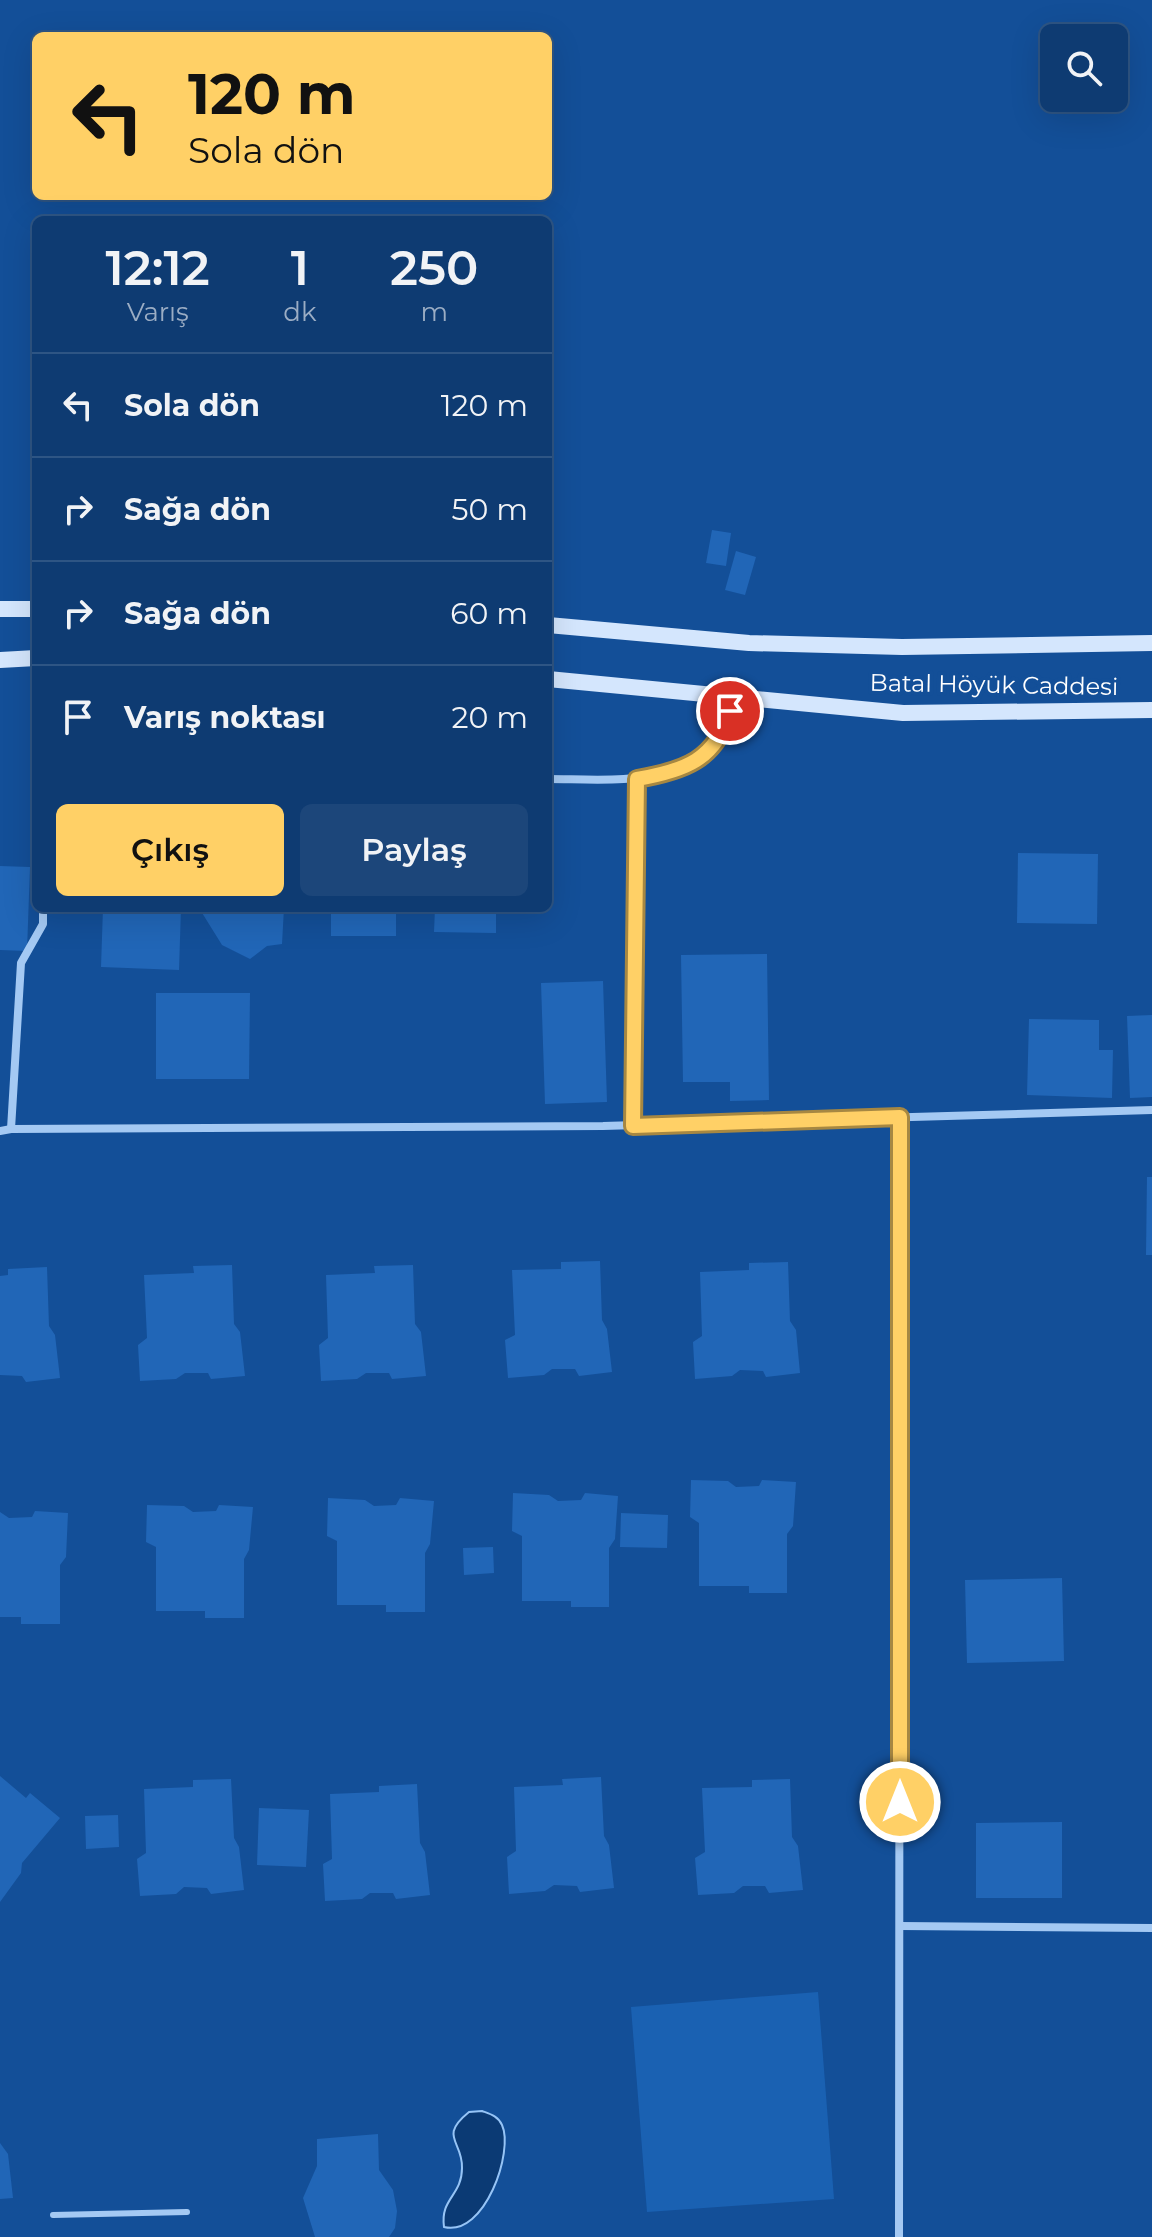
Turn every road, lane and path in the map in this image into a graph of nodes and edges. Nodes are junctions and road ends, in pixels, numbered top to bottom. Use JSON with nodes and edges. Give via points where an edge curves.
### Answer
{"nodes":[{"id":1,"x":0,"y":609,"type":"edge"},
{"id":2,"x":32,"y":609,"type":"edge"},
{"id":3,"x":552,"y":625,"type":"edge"},
{"id":4,"x":1152,"y":643,"type":"edge"},
{"id":5,"x":32,"y":658,"type":"edge"},
{"id":6,"x":0,"y":660,"type":"edge"},
{"id":7,"x":552,"y":679,"type":"edge"},
{"id":8,"x":730,"y":696,"type":"junction"},
{"id":9,"x":1152,"y":710,"type":"edge"},
{"id":10,"x":552,"y":779,"type":"edge"},
{"id":11,"x":637,"y":779,"type":"junction"},
{"id":12,"x":43,"y":912,"type":"edge"},
{"id":13,"x":1152,"y":1110,"type":"edge"},
{"id":14,"x":900,"y":1117,"type":"junction"},
{"id":15,"x":633,"y":1126,"type":"junction"},
{"id":16,"x":11,"y":1129,"type":"junction"},
{"id":17,"x":0,"y":1131,"type":"edge"},
{"id":18,"x":900,"y":1926,"type":"junction"},
{"id":19,"x":1152,"y":1928,"type":"edge"},
{"id":20,"x":187,"y":2212,"type":"dead end"},
{"id":21,"x":53,"y":2215,"type":"dead end"},
{"id":22,"x":899,"y":2237,"type":"edge"}],
"edges":[{"from":1,"to":2,"type":"main road"},
{"from":3,"to":4,"type":"main road","name":"Batal Höyük Caddesi","via":[[749,643]]},
{"from":5,"to":6,"type":"main road"},
{"from":7,"to":8,"type":"main road","name":"Batal Höyük Caddesi"},
{"from":8,"to":9,"type":"main road","name":"Batal Höyük Caddesi","via":[[903,713]]},
{"from":8,"to":11,"type":"street","via":[[725,727],[702,758]]},
{"from":10,"to":11,"type":"street"},
{"from":11,"to":15,"type":"street"},
{"from":12,"to":16,"type":"street","via":[[43,924],[21,963]]},
{"from":13,"to":14,"type":"street"},
{"from":14,"to":15,"type":"street"},
{"from":14,"to":18,"type":"street"},
{"from":15,"to":16,"type":"street"},
{"from":16,"to":17,"type":"street"},
{"from":18,"to":19,"type":"street"},
{"from":18,"to":22,"type":"street"},
{"from":20,"to":21,"type":"lane"}]}
